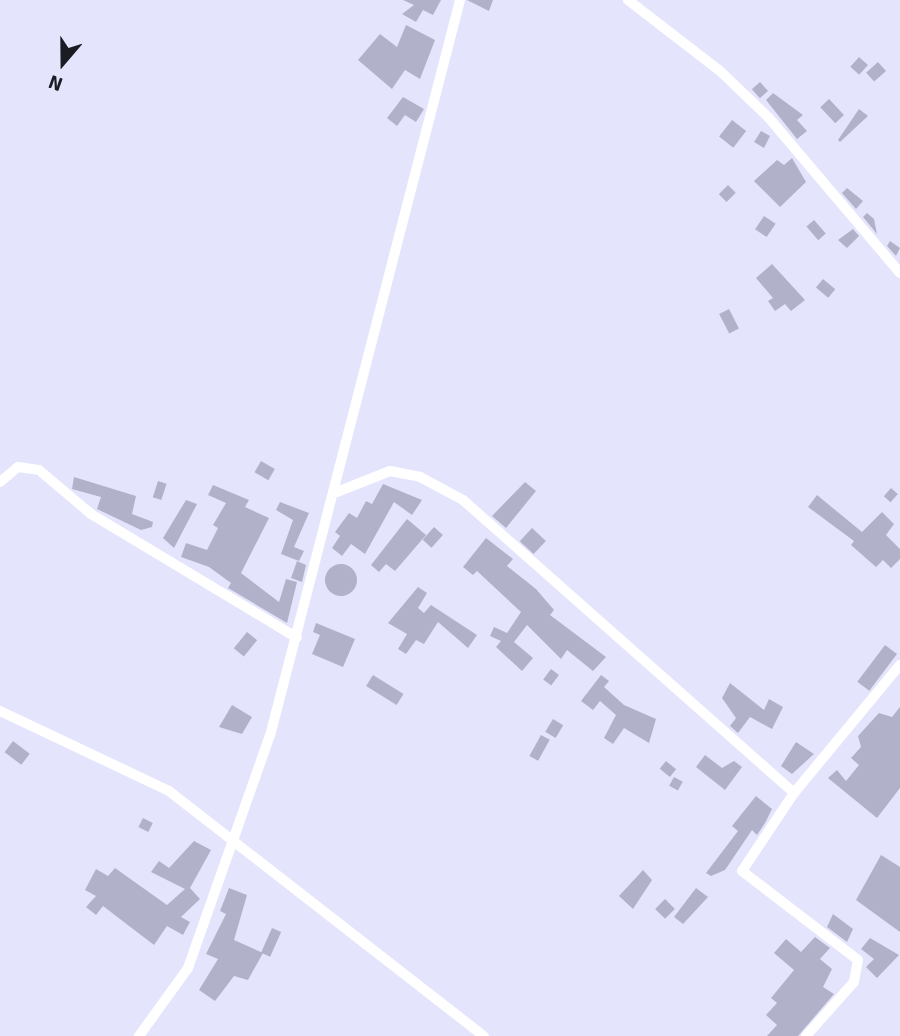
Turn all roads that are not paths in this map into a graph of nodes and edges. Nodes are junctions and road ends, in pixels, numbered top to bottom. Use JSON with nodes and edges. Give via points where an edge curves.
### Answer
{"nodes":[{"id":1,"x":460,"y":0,"type":"edge"},
{"id":2,"x":628,"y":0,"type":"edge"},
{"id":3,"x":900,"y":273,"type":"edge"},
{"id":4,"x":0,"y":482,"type":"edge"},
{"id":5,"x":337,"y":492,"type":"junction"},
{"id":6,"x":297,"y":638,"type":"junction"},
{"id":7,"x":900,"y":665,"type":"edge"},
{"id":8,"x":0,"y":711,"type":"edge"},
{"id":9,"x":794,"y":793,"type":"junction"},
{"id":10,"x":235,"y":841,"type":"junction"},
{"id":11,"x":139,"y":1036,"type":"edge"},
{"id":12,"x":484,"y":1036,"type":"edge"},
{"id":13,"x":806,"y":1036,"type":"edge"}],
"edges":[{"from":1,"to":5,"type":"street"},
{"from":2,"to":3,"type":"street","via":[[719,70],[769,118]]},
{"from":4,"to":6,"type":"street","via":[[18,467],[39,470],[91,514]]},
{"from":5,"to":6,"type":"street"},
{"from":5,"to":9,"type":"street","via":[[390,471],[420,477],[463,500]]},
{"from":6,"to":10,"type":"street"},
{"from":7,"to":9,"type":"street"},
{"from":8,"to":10,"type":"street","via":[[169,790]]},
{"from":9,"to":13,"type":"street","via":[[745,863],[745,879],[848,948],[860,966]]},
{"from":10,"to":11,"type":"street","via":[[188,968]]},
{"from":10,"to":12,"type":"street"}]}
